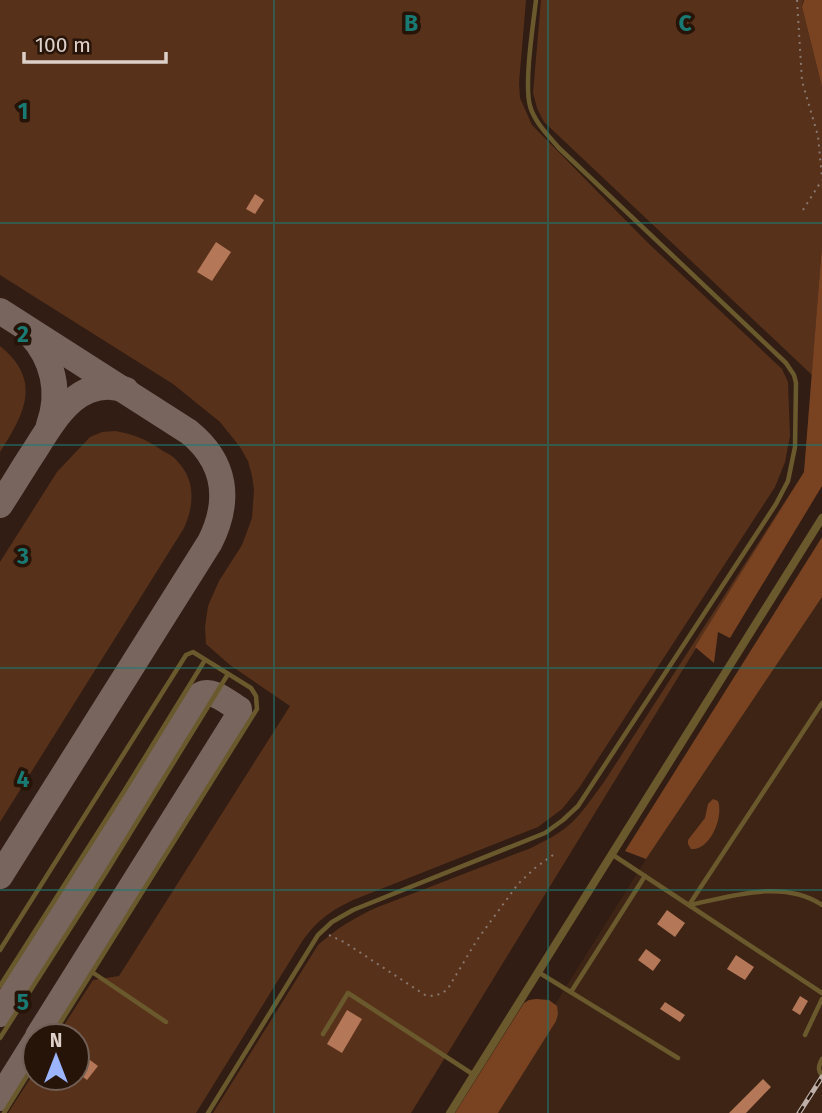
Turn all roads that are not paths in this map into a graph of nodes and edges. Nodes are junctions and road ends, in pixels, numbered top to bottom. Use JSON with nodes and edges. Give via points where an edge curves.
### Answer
{"nodes":[{"id":1,"x":536,"y":0,"type":"edge"},
{"id":2,"x":822,"y":518,"type":"edge"},
{"id":3,"x":205,"y":660,"type":"junction"},
{"id":4,"x":228,"y":674,"type":"junction"},
{"id":5,"x":822,"y":703,"type":"edge"},
{"id":6,"x":611,"y":854,"type":"junction"},
{"id":7,"x":645,"y":876,"type":"junction"},
{"id":8,"x":689,"y":905,"type":"junction"},
{"id":9,"x":822,"y":905,"type":"edge"},
{"id":10,"x":0,"y":950,"type":"edge"},
{"id":11,"x":537,"y":971,"type":"junction"},
{"id":12,"x":92,"y":972,"type":"junction"},
{"id":13,"x":0,"y":986,"type":"edge"},
{"id":14,"x":571,"y":992,"type":"junction"},
{"id":15,"x":822,"y":993,"type":"edge"},
{"id":16,"x":822,"y":999,"type":"edge"},
{"id":17,"x":61,"y":1022,"type":"edge"},
{"id":18,"x":166,"y":1022,"type":"dead end"},
{"id":19,"x":323,"y":1034,"type":"dead end"},
{"id":20,"x":805,"y":1035,"type":"dead end"},
{"id":21,"x":0,"y":1038,"type":"edge"},
{"id":22,"x":678,"y":1058,"type":"dead end"},
{"id":23,"x":822,"y":1059,"type":"edge"},
{"id":24,"x":474,"y":1075,"type":"junction"},
{"id":25,"x":822,"y":1076,"type":"edge"},
{"id":26,"x":21,"y":1086,"type":"edge"},
{"id":27,"x":4,"y":1113,"type":"edge"},
{"id":28,"x":208,"y":1113,"type":"edge"},
{"id":29,"x":450,"y":1113,"type":"edge"}],
"edges":[{"from":1,"to":28,"type":"lane","via":[[529,74],[534,114],[559,148],[786,363],[794,375],[797,395],[789,481],[578,806],[545,833],[332,922],[318,935]]},
{"from":2,"to":6,"type":"street"},
{"from":3,"to":4,"type":"lane"},
{"from":3,"to":10,"type":"lane","via":[[193,652],[186,655]]},
{"from":3,"to":13,"type":"lane"},
{"from":4,"to":12,"type":"lane","via":[[251,688],[257,709]]},
{"from":4,"to":21,"type":"lane"},
{"from":5,"to":8,"type":"lane"},
{"from":6,"to":7,"type":"lane"},
{"from":6,"to":11,"type":"street"},
{"from":7,"to":8,"type":"lane"},
{"from":7,"to":14,"type":"lane"},
{"from":8,"to":9,"type":"lane","via":[[782,891]]},
{"from":8,"to":15,"type":"lane"},
{"from":11,"to":14,"type":"lane"},
{"from":11,"to":24,"type":"street"},
{"from":12,"to":17,"type":"lane"},
{"from":12,"to":18,"type":"lane"},
{"from":14,"to":22,"type":"lane"},
{"from":16,"to":20,"type":"lane"},
{"from":19,"to":24,"type":"lane","via":[[348,993]]},
{"from":23,"to":25,"type":"lane"},
{"from":24,"to":29,"type":"street"},
{"from":26,"to":27,"type":"lane"}]}
